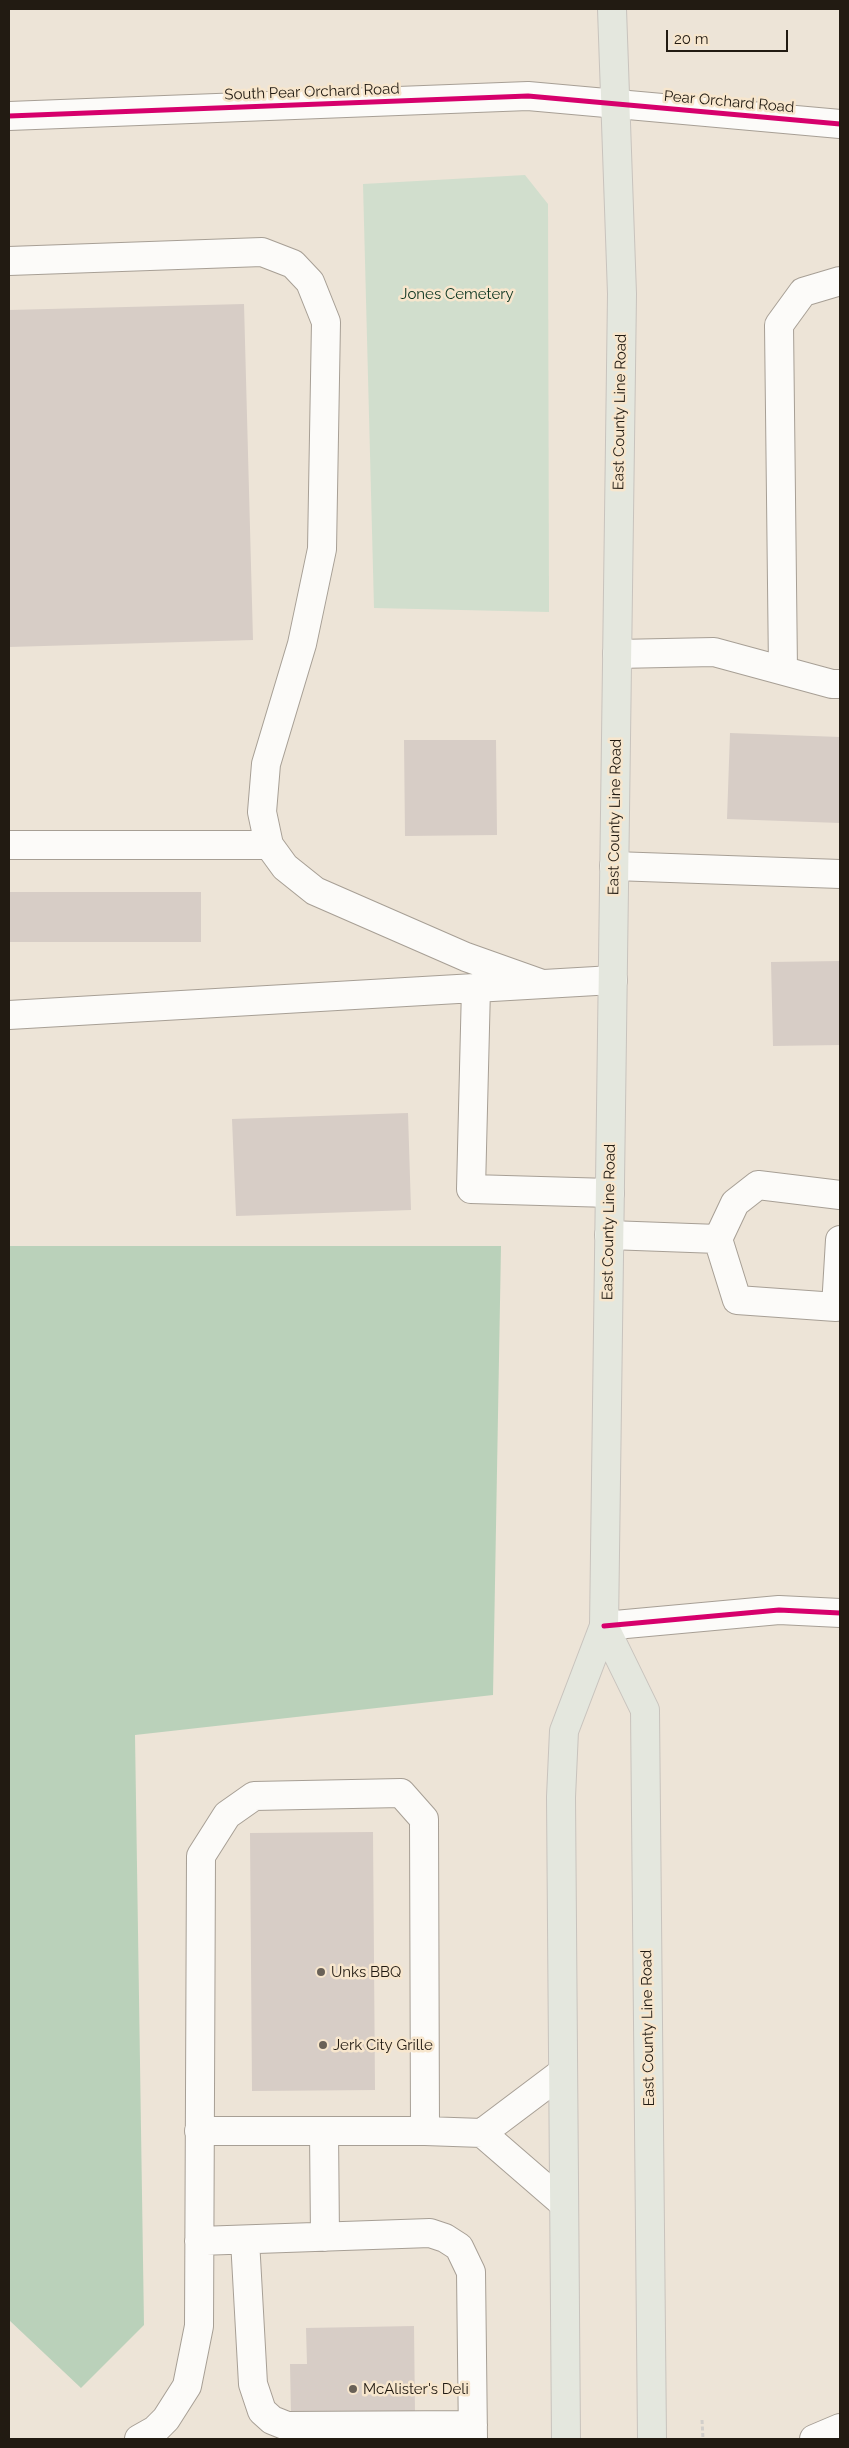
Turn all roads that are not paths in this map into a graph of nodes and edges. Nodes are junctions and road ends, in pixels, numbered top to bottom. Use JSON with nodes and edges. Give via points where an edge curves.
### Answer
{"nodes":[{"id":1,"x":612,"y":9,"type":"edge"},
{"id":2,"x":615,"y":104,"type":"junction"},
{"id":3,"x":9,"y":116,"type":"edge"},
{"id":4,"x":840,"y":124,"type":"edge"},
{"id":5,"x":9,"y":261,"type":"edge"},
{"id":6,"x":840,"y":281,"type":"edge"},
{"id":7,"x":617,"y":654,"type":"junction"},
{"id":8,"x":782,"y":670,"type":"junction"},
{"id":9,"x":840,"y":684,"type":"edge"},
{"id":10,"x":9,"y":845,"type":"edge"},
{"id":11,"x":269,"y":845,"type":"junction"},
{"id":12,"x":614,"y":866,"type":"junction"},
{"id":13,"x":840,"y":874,"type":"edge"},
{"id":14,"x":613,"y":980,"type":"junction"},
{"id":15,"x":542,"y":984,"type":"junction"},
{"id":16,"x":476,"y":988,"type":"junction"},
{"id":17,"x":9,"y":1015,"type":"edge"},
{"id":18,"x":610,"y":1193,"type":"junction"},
{"id":19,"x":840,"y":1195,"type":"edge"},
{"id":20,"x":609,"y":1235,"type":"junction"},
{"id":21,"x":718,"y":1239,"type":"junction"},
{"id":22,"x":840,"y":1240,"type":"edge"},
{"id":23,"x":840,"y":1612,"type":"edge"},
{"id":24,"x":604,"y":1626,"type":"junction"},
{"id":25,"x":563,"y":2072,"type":"junction"},
{"id":26,"x":199,"y":2131,"type":"junction"},
{"id":27,"x":324,"y":2131,"type":"junction"},
{"id":28,"x":425,"y":2131,"type":"junction"},
{"id":29,"x":482,"y":2133,"type":"junction"},
{"id":30,"x":564,"y":2204,"type":"junction"},
{"id":31,"x":325,"y":2237,"type":"junction"},
{"id":32,"x":245,"y":2240,"type":"junction"},
{"id":33,"x":199,"y":2241,"type":"junction"},
{"id":34,"x":840,"y":2428,"type":"edge"},
{"id":35,"x":473,"y":2432,"type":"edge"},
{"id":36,"x":139,"y":2439,"type":"edge"},
{"id":37,"x":566,"y":2439,"type":"edge"},
{"id":38,"x":652,"y":2439,"type":"edge"},
{"id":39,"x":814,"y":2439,"type":"edge"}],
"edges":[{"from":1,"to":2,"type":"main road","name":"East County Line Road"},
{"from":2,"to":3,"type":"street","name":"South Pear Orchard Road","via":[[528,96]]},
{"from":2,"to":4,"type":"street","name":"Pear Orchard Road"},
{"from":2,"to":7,"type":"main road","name":"East County Line Road","via":[[622,294]]},
{"from":5,"to":11,"type":"street","via":[[262,252],[293,264],[310,282],[326,322],[322,549],[302,644],[266,764],[262,812]]},
{"from":6,"to":8,"type":"street","via":[[803,292],[779,326]]},
{"from":7,"to":8,"type":"street","via":[[714,652]]},
{"from":7,"to":12,"type":"main road","name":"East County Line Road"},
{"from":8,"to":9,"type":"street"},
{"from":10,"to":11,"type":"street"},
{"from":11,"to":15,"type":"street","via":[[285,867],[315,891],[466,957]]},
{"from":12,"to":13,"type":"street"},
{"from":12,"to":14,"type":"main road","name":"East County Line Road"},
{"from":14,"to":15,"type":"street"},
{"from":14,"to":18,"type":"main road","name":"East County Line Road"},
{"from":15,"to":16,"type":"street"},
{"from":16,"to":17,"type":"street"},
{"from":16,"to":18,"type":"street","via":[[471,1189]]},
{"from":18,"to":20,"type":"main road","name":"East County Line Road"},
{"from":19,"to":21,"type":"street","via":[[758,1185],[735,1203]]},
{"from":20,"to":21,"type":"street"},
{"from":20,"to":24,"type":"main road","name":"East County Line Road"},
{"from":21,"to":22,"type":"street","via":[[736,1300],[836,1307]]},
{"from":23,"to":24,"type":"street","via":[[779,1610]]},
{"from":24,"to":25,"type":"main road","name":"East County Line Road","via":[[564,1731],[561,1798]]},
{"from":24,"to":38,"type":"main road","name":"East County Line Road","via":[[645,1710]]},
{"from":25,"to":29,"type":"street"},
{"from":25,"to":30,"type":"main road","name":"East County Line Road"},
{"from":26,"to":27,"type":"street"},
{"from":26,"to":28,"type":"street","via":[[201,1856],[227,1815],[254,1796],[401,1793],[424,1819]]},
{"from":26,"to":33,"type":"street"},
{"from":27,"to":28,"type":"street"},
{"from":27,"to":31,"type":"street"},
{"from":28,"to":29,"type":"street"},
{"from":29,"to":30,"type":"street"},
{"from":30,"to":37,"type":"main road","name":"East County Line Road"},
{"from":31,"to":32,"type":"street"},
{"from":31,"to":35,"type":"street","via":[[430,2233],[458,2247],[471,2272]]},
{"from":32,"to":33,"type":"street"},
{"from":32,"to":35,"type":"street","via":[[253,2384],[262,2411],[272,2420],[287,2426]]},
{"from":33,"to":36,"type":"street","via":[[199,2326],[188,2386],[166,2419]]},
{"from":34,"to":39,"type":"street"}]}
